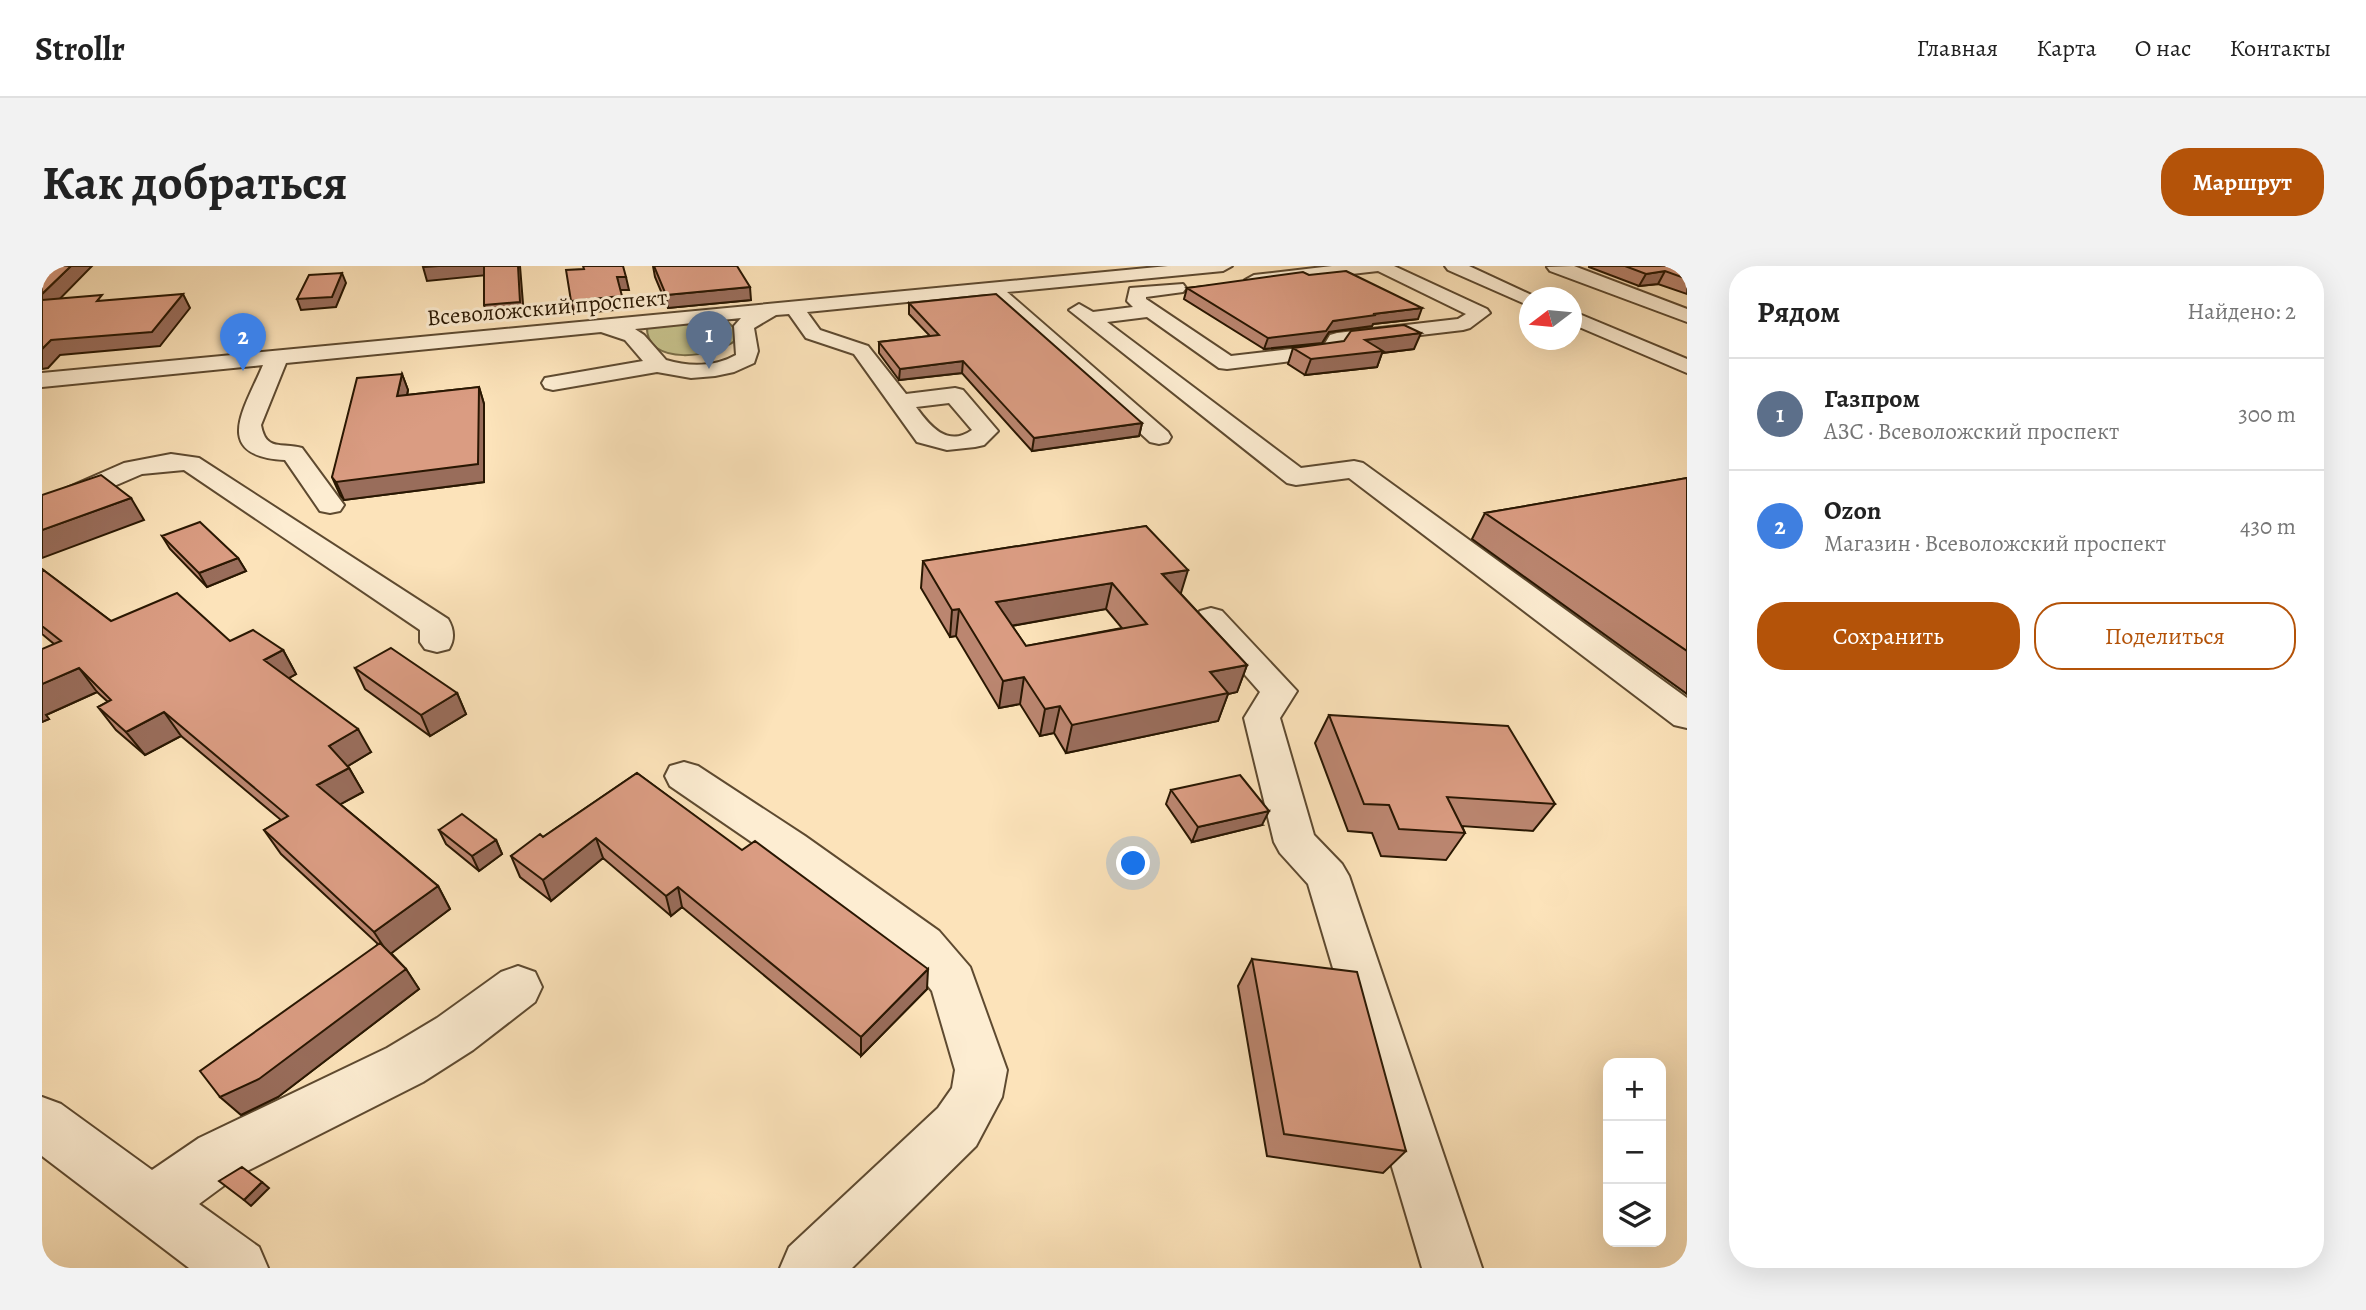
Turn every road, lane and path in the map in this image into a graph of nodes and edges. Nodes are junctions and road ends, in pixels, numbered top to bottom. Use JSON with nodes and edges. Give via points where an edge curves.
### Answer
{"nodes":[{"id":1,"x":1223,"y":266,"type":"edge"},
{"id":2,"x":1454,"y":266,"type":"edge"},
{"id":3,"x":1565,"y":266,"type":"edge"},
{"id":4,"x":1040,"y":278,"type":"edge"},
{"id":5,"x":992,"y":289,"type":"junction"},
{"id":6,"x":1519,"y":294,"type":"edge"},
{"id":7,"x":794,"y":308,"type":"junction"},
{"id":8,"x":769,"y":311,"type":"junction"},
{"id":9,"x":1151,"y":311,"type":"junction"},
{"id":10,"x":1687,"y":316,"type":"edge"},
{"id":11,"x":1089,"y":318,"type":"junction"},
{"id":12,"x":1582,"y":321,"type":"edge"},
{"id":13,"x":605,"y":327,"type":"junction"},
{"id":14,"x":1674,"y":334,"type":"edge"},
{"id":15,"x":1625,"y":340,"type":"junction"},
{"id":16,"x":884,"y":348,"type":"edge"},
{"id":17,"x":861,"y":350,"type":"junction"},
{"id":18,"x":277,"y":358,"type":"junction"},
{"id":19,"x":658,"y":365,"type":"junction"},
{"id":20,"x":1687,"y":368,"type":"edge"},
{"id":21,"x":42,"y":380,"type":"edge"},
{"id":22,"x":553,"y":383,"type":"dead end"},
{"id":23,"x":899,"y":402,"type":"dead end"},
{"id":24,"x":1159,"y":437,"type":"dead end"},
{"id":25,"x":330,"y":505,"type":"dead end"},
{"id":26,"x":42,"y":509,"type":"edge"},
{"id":27,"x":1211,"y":618,"type":"dead end"},
{"id":28,"x":437,"y":642,"type":"dead end"},
{"id":29,"x":1687,"y":716,"type":"edge"},
{"id":30,"x":684,"y":776,"type":"dead end"},
{"id":31,"x":518,"y":987,"type":"dead end"},
{"id":32,"x":42,"y":1123,"type":"edge"},
{"id":33,"x":154,"y":1205,"type":"junction"},
{"id":34,"x":238,"y":1268,"type":"edge"},
{"id":35,"x":810,"y":1268,"type":"edge"},
{"id":36,"x":1452,"y":1268,"type":"edge"}],
"edges":[{"from":1,"to":4,"type":"street","name":"Всеволожский проспект"},
{"from":2,"to":6,"type":"street"},
{"from":3,"to":10,"type":"street","via":[[1556,267]]},
{"from":4,"to":5,"type":"street","name":"Всеволожский проспект"},
{"from":4,"to":11,"type":"street"},
{"from":5,"to":7,"type":"street","name":"Всеволожский проспект"},
{"from":5,"to":24,"type":"street"},
{"from":7,"to":8,"type":"street","name":"Всеволожский проспект"},
{"from":7,"to":17,"type":"street","via":[[813,334]]},
{"from":8,"to":13,"type":"street","name":"Всеволожский проспект"},
{"from":8,"to":19,"type":"street","via":[[744,326],[748,351],[738,363],[694,371]]},
{"from":9,"to":9,"type":"street","via":[[1227,363],[1331,350],[1336,340],[1463,324],[1480,313],[1380,266],[1137,292],[1136,301]]},
{"from":9,"to":11,"type":"street"},
{"from":11,"to":29,"type":"street","via":[[1296,477],[1354,469]]},
{"from":12,"to":15,"type":"street"},
{"from":13,"to":18,"type":"street","name":"Всеволожский проспект"},
{"from":13,"to":19,"type":"street","via":[[623,329],[639,338]]},
{"from":14,"to":15,"type":"street"},
{"from":15,"to":20,"type":"street"},
{"from":16,"to":17,"type":"street"},
{"from":17,"to":23,"type":"street"},
{"from":18,"to":21,"type":"street","name":"Всеволожский проспект"},
{"from":18,"to":25,"type":"street","via":[[250,425],[250,436],[266,452],[293,453]]},
{"from":19,"to":22,"type":"street"},
{"from":26,"to":28,"type":"street","via":[[146,463],[190,463],[436,626]]},
{"from":27,"to":36,"type":"street","via":[[1279,691],[1262,718],[1295,842],[1327,876]]},
{"from":30,"to":35,"type":"street","via":[[923,945],[953,982],[981,1070],[976,1097],[957,1127]]},
{"from":31,"to":33,"type":"street","via":[[405,1065],[218,1157]]},
{"from":32,"to":33,"type":"street"},
{"from":33,"to":34,"type":"street"}]}
